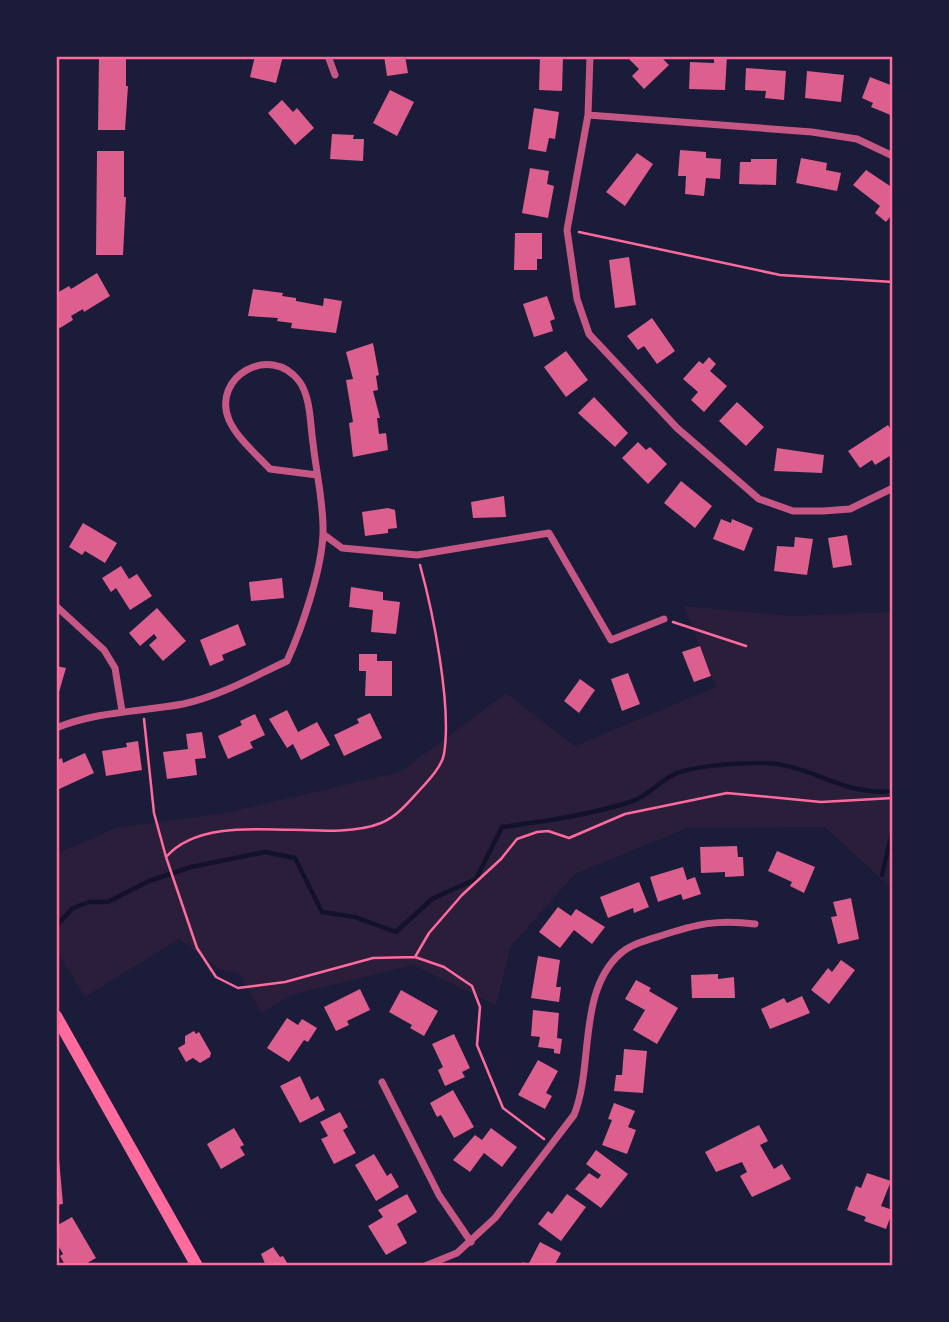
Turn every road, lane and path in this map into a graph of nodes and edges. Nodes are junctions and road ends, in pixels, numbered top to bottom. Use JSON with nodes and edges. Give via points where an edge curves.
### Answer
{"nodes":[{"id":1,"x":328,"y":56,"type":"edge"},
{"id":2,"x":590,"y":56,"type":"edge"},
{"id":3,"x":335,"y":75,"type":"dead end"},
{"id":4,"x":588,"y":115,"type":"junction"},
{"id":5,"x":893,"y":156,"type":"edge"},
{"id":6,"x":567,"y":230,"type":"junction"},
{"id":7,"x":893,"y":282,"type":"edge"},
{"id":8,"x":317,"y":475,"type":"junction"},
{"id":9,"x":893,"y":488,"type":"edge"},
{"id":10,"x":323,"y":534,"type":"junction"},
{"id":11,"x":417,"y":555,"type":"junction"},
{"id":12,"x":56,"y":606,"type":"edge"},
{"id":13,"x":664,"y":619,"type":"joint"},
{"id":14,"x":746,"y":646,"type":"dead end"},
{"id":15,"x":143,"y":709,"type":"junction"},
{"id":16,"x":122,"y":711,"type":"junction"},
{"id":17,"x":56,"y":728,"type":"edge"},
{"id":18,"x":893,"y":798,"type":"edge"},
{"id":19,"x":166,"y":857,"type":"junction"},
{"id":20,"x":755,"y":925,"type":"dead end"},
{"id":21,"x":415,"y":957,"type":"junction"},
{"id":22,"x":56,"y":1016,"type":"edge"},
{"id":23,"x":382,"y":1082,"type":"dead end"},
{"id":24,"x":552,"y":1145,"type":"junction"},
{"id":25,"x":471,"y":1242,"type":"junction"},
{"id":26,"x":197,"y":1266,"type":"edge"},
{"id":27,"x":425,"y":1266,"type":"edge"}],
"edges":[{"from":1,"to":3,"type":"street"},
{"from":2,"to":4,"type":"street"},
{"from":4,"to":5,"type":"street","via":[[812,132],[857,139]]},
{"from":4,"to":6,"type":"street"},
{"from":6,"to":7,"type":"path","via":[[780,275]]},
{"from":6,"to":9,"type":"street","via":[[577,299],[589,334],[677,428],[759,499],[793,511],[850,509]]},
{"from":8,"to":8,"type":"street","via":[[308,403],[300,381],[284,368],[251,366],[235,379],[226,396],[229,419],[270,468]]},
{"from":8,"to":10,"type":"street"},
{"from":10,"to":11,"type":"street","via":[[342,548]]},
{"from":10,"to":15,"type":"street","via":[[304,624],[287,661],[213,696]]},
{"from":11,"to":13,"type":"street","via":[[550,533],[611,640]]},
{"from":11,"to":19,"type":"path","via":[[434,625],[445,722],[444,756],[425,784],[402,810],[381,823],[347,830],[267,827],[223,833],[176,845]]},
{"from":12,"to":16,"type":"street","via":[[104,650],[115,668]]},
{"from":13,"to":14,"type":"path"},
{"from":15,"to":16,"type":"street"},
{"from":15,"to":19,"type":"path","via":[[154,813]]},
{"from":16,"to":17,"type":"street"},
{"from":18,"to":21,"type":"path","via":[[821,802],[727,793],[625,814],[569,838],[537,832],[517,839],[462,895]]},
{"from":19,"to":21,"type":"path","via":[[197,948],[216,977],[237,989],[285,982],[373,958]]},
{"from":20,"to":24,"type":"street","via":[[722,920],[696,924],[621,953],[600,981],[594,1002],[582,1097]]},
{"from":21,"to":24,"type":"path","via":[[444,967],[472,986],[480,1007],[477,1045],[503,1108]]},
{"from":22,"to":26,"type":"main road"},
{"from":23,"to":25,"type":"street","via":[[439,1195]]},
{"from":24,"to":25,"type":"street"},
{"from":25,"to":27,"type":"street"}]}
